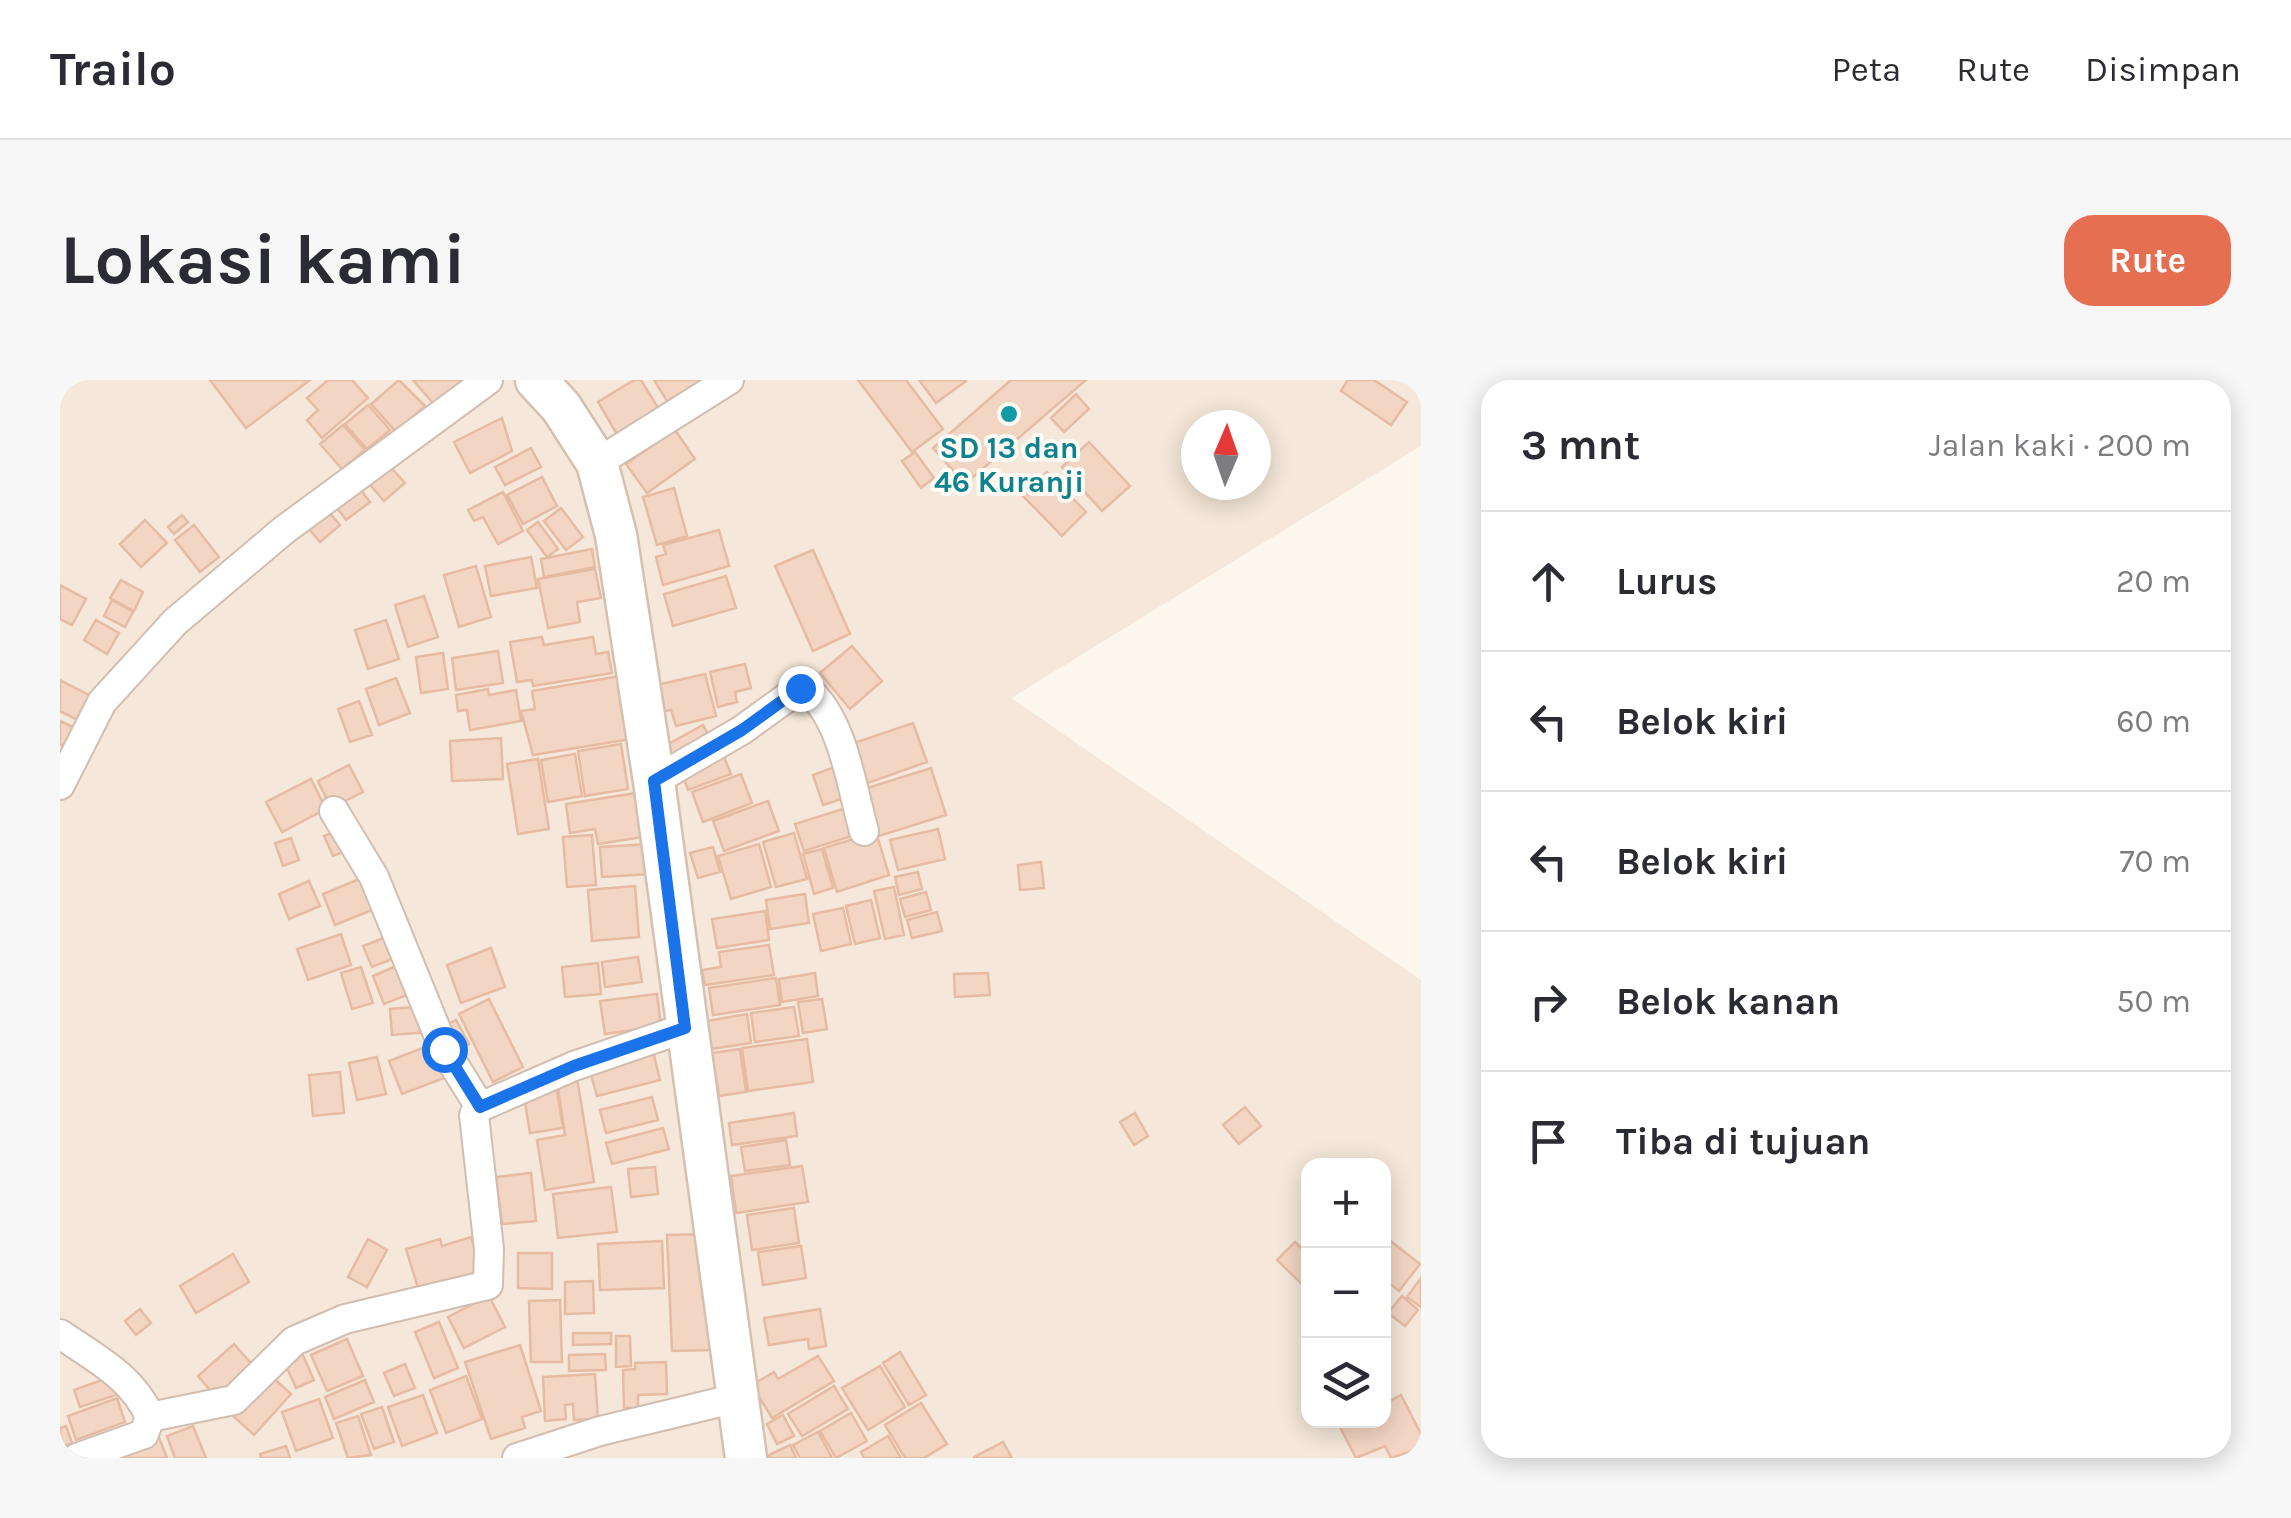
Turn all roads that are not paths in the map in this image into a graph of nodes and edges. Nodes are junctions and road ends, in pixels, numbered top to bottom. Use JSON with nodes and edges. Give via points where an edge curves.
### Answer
{"nodes":[{"id":1,"x":488,"y":380,"type":"edge"},
{"id":2,"x":536,"y":380,"type":"edge"},
{"id":3,"x":728,"y":380,"type":"edge"},
{"id":4,"x":597,"y":462,"type":"junction"},
{"id":5,"x":654,"y":781,"type":"junction"},
{"id":6,"x":60,"y":785,"type":"edge"},
{"id":7,"x":334,"y":811,"type":"dead end"},
{"id":8,"x":864,"y":831,"type":"dead end"},
{"id":9,"x":685,"y":1028,"type":"junction"},
{"id":10,"x":480,"y":1107,"type":"junction"},
{"id":11,"x":60,"y":1334,"type":"edge"},
{"id":12,"x":737,"y":1398,"type":"junction"},
{"id":13,"x":150,"y":1417,"type":"junction"},
{"id":14,"x":78,"y":1458,"type":"edge"},
{"id":15,"x":516,"y":1458,"type":"edge"},
{"id":16,"x":746,"y":1458,"type":"edge"}],
"edges":[{"from":1,"to":6,"type":"street","via":[[284,530],[174,622],[102,702]]},
{"from":2,"to":4,"type":"street"},
{"from":3,"to":4,"type":"street"},
{"from":4,"to":5,"type":"street","via":[[616,535]]},
{"from":5,"to":8,"type":"street","via":[[807,688],[838,739]]},
{"from":5,"to":9,"type":"street"},
{"from":7,"to":10,"type":"street","via":[[374,877],[444,1049]]},
{"from":9,"to":10,"type":"street"},
{"from":9,"to":12,"type":"street"},
{"from":10,"to":13,"type":"street","via":[[474,1115],[488,1285],[345,1320],[294,1341],[234,1400]]},
{"from":11,"to":13,"type":"street","via":[[111,1367],[142,1396]]},
{"from":12,"to":15,"type":"street"},
{"from":12,"to":16,"type":"street"},
{"from":13,"to":14,"type":"street","via":[[144,1434]]}]}
